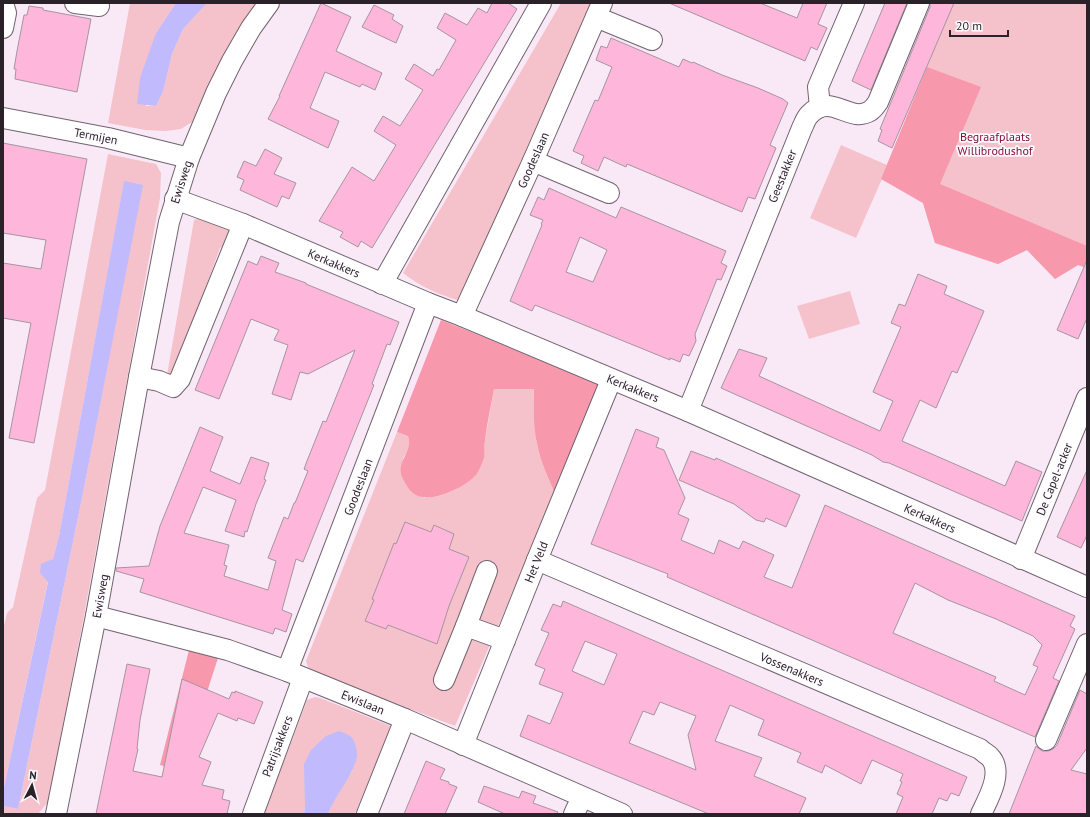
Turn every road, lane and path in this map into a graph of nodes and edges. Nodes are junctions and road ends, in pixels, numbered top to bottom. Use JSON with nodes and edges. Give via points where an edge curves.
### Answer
{"nodes":[{"id":1,"x":75,"y":3,"type":"edge"},
{"id":2,"x":269,"y":3,"type":"edge"},
{"id":3,"x":542,"y":3,"type":"edge"},
{"id":4,"x":854,"y":3,"type":"edge"},
{"id":5,"x":920,"y":3,"type":"edge"},
{"id":6,"x":99,"y":6,"type":"dead end"},
{"id":7,"x":599,"y":10,"type":"edge"},
{"id":8,"x":652,"y":40,"type":"dead end"},
{"id":9,"x":820,"y":107,"type":"junction"},
{"id":10,"x":3,"y":118,"type":"edge"},
{"id":11,"x":189,"y":158,"type":"junction"},
{"id":12,"x":533,"y":161,"type":"junction"},
{"id":13,"x":608,"y":193,"type":"dead end"},
{"id":14,"x":175,"y":199,"type":"junction"},
{"id":15,"x":242,"y":224,"type":"junction"},
{"id":16,"x":382,"y":284,"type":"junction"},
{"id":17,"x":428,"y":303,"type":"junction"},
{"id":18,"x":462,"y":316,"type":"junction"},
{"id":19,"x":139,"y":378,"type":"junction"},
{"id":20,"x":611,"y":380,"type":"junction"},
{"id":21,"x":1087,"y":398,"type":"edge"},
{"id":22,"x":688,"y":411,"type":"junction"},
{"id":23,"x":1021,"y":559,"type":"junction"},
{"id":24,"x":537,"y":560,"type":"junction"},
{"id":25,"x":487,"y":571,"type":"dead end"},
{"id":26,"x":1087,"y":587,"type":"edge"},
{"id":27,"x":96,"y":616,"type":"junction"},
{"id":28,"x":466,"y":626,"type":"junction"},
{"id":29,"x":505,"y":640,"type":"junction"},
{"id":30,"x":1087,"y":644,"type":"edge"},
{"id":31,"x":295,"y":674,"type":"junction"},
{"id":32,"x":444,"y":680,"type":"dead end"},
{"id":33,"x":405,"y":719,"type":"junction"},
{"id":34,"x":1046,"y":740,"type":"dead end"},
{"id":35,"x":463,"y":745,"type":"junction"},
{"id":36,"x":578,"y":805,"type":"edge"},
{"id":37,"x":56,"y":814,"type":"edge"},
{"id":38,"x":253,"y":814,"type":"edge"},
{"id":39,"x":367,"y":814,"type":"edge"},
{"id":40,"x":622,"y":814,"type":"edge"},
{"id":41,"x":981,"y":814,"type":"edge"}],
"edges":[{"from":1,"to":6,"type":"street"},
{"from":2,"to":11,"type":"street","name":"Ewisweg","via":[[232,61]]},
{"from":3,"to":16,"type":"street"},
{"from":4,"to":9,"type":"street","via":[[818,87]]},
{"from":5,"to":9,"type":"street","via":[[878,102],[871,110],[864,114],[854,114],[834,106]]},
{"from":7,"to":8,"type":"street"},
{"from":7,"to":12,"type":"street","name":"Goodeslaan"},
{"from":9,"to":22,"type":"street","name":"Geestakker","via":[[809,115],[802,128]]},
{"from":10,"to":11,"type":"street","name":"Termijen","via":[[108,138]]},
{"from":11,"to":14,"type":"street","name":"Ewisweg"},
{"from":12,"to":13,"type":"street"},
{"from":12,"to":18,"type":"street","name":"Goodeslaan"},
{"from":14,"to":15,"type":"street","name":"Kerkakkers"},
{"from":14,"to":19,"type":"street","name":"Ewisweg"},
{"from":15,"to":16,"type":"street","name":"Kerkakkers"},
{"from":15,"to":19,"type":"street","via":[[180,379],[173,387],[159,381]]},
{"from":16,"to":17,"type":"street","name":"Kerkakkers"},
{"from":17,"to":18,"type":"street","name":"Kerkakkers"},
{"from":17,"to":31,"type":"street","name":"Goodeslaan"},
{"from":18,"to":20,"type":"street","name":"Kerkakkers"},
{"from":19,"to":27,"type":"street","name":"Ewisweg"},
{"from":20,"to":22,"type":"street","name":"Kerkakkers"},
{"from":20,"to":24,"type":"street","name":"Het Veld"},
{"from":21,"to":23,"type":"street","name":"De Capel-acker"},
{"from":22,"to":23,"type":"street","name":"Kerkakkers"},
{"from":23,"to":26,"type":"street","name":"Kerkakkers"},
{"from":24,"to":29,"type":"street","name":"Het Veld"},
{"from":24,"to":41,"type":"street","name":"Vossenakkers","via":[[980,749],[991,758],[996,773]]},
{"from":25,"to":28,"type":"street"},
{"from":27,"to":31,"type":"street","name":"Ewislaan","via":[[228,650]]},
{"from":27,"to":37,"type":"street","name":"Ewisweg"},
{"from":28,"to":29,"type":"street"},
{"from":28,"to":32,"type":"street"},
{"from":29,"to":35,"type":"street","name":"Het Veld"},
{"from":30,"to":34,"type":"street"},
{"from":31,"to":33,"type":"street","name":"Ewislaan"},
{"from":31,"to":38,"type":"street","name":"Patrijsakkers"},
{"from":33,"to":35,"type":"street","name":"Ewislaan"},
{"from":33,"to":39,"type":"street"},
{"from":35,"to":36,"type":"street","name":"Ewislaan"},
{"from":36,"to":40,"type":"street","name":"Ewislaan"}]}
